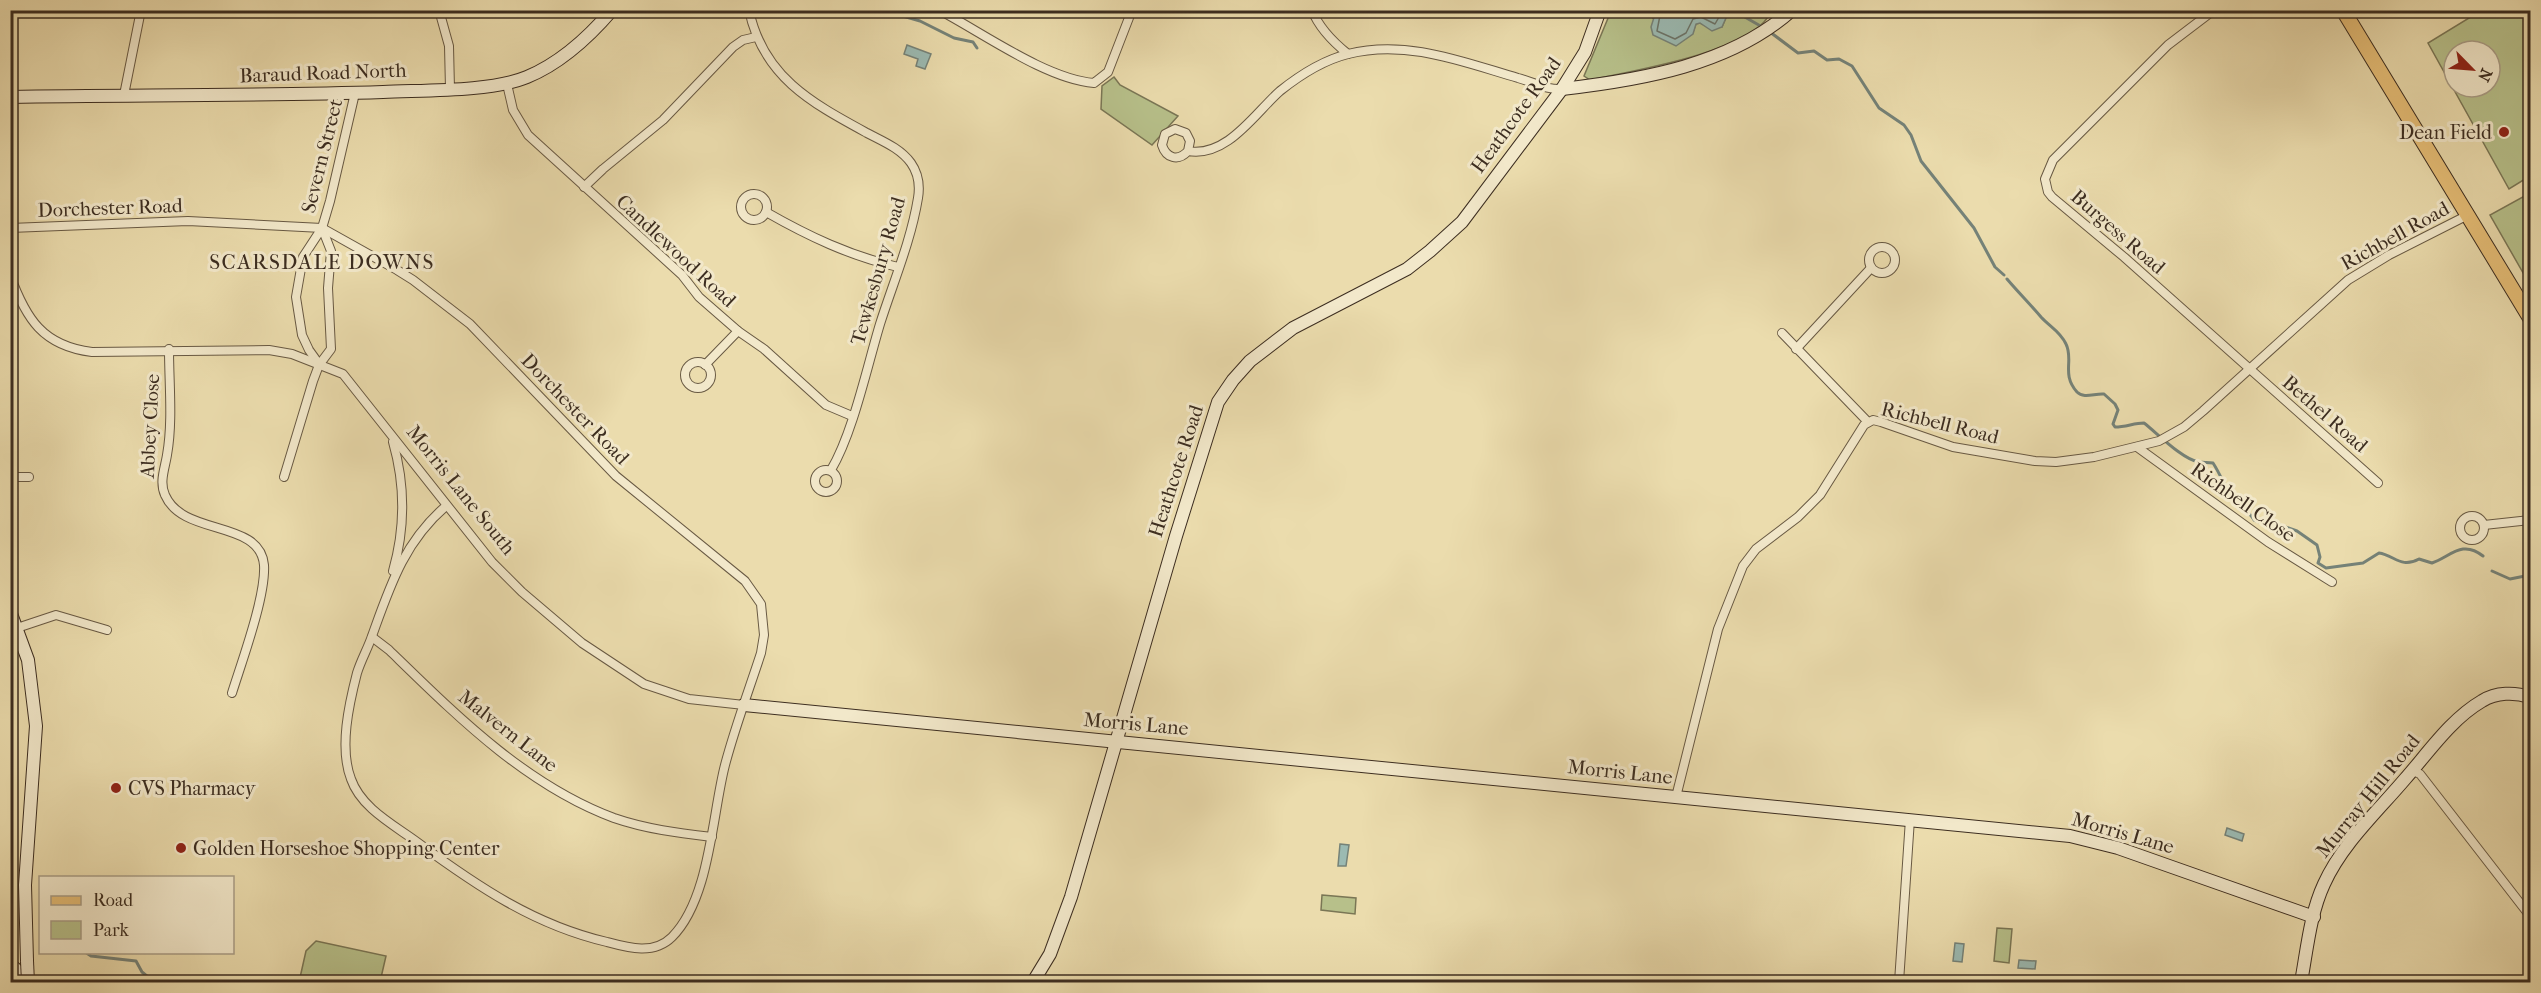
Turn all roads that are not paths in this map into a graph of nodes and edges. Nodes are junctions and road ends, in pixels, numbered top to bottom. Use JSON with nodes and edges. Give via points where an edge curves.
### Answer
{"nodes":[{"id":1,"x":141,"y":10,"type":"edge"},
{"id":2,"x":439,"y":10,"type":"edge"},
{"id":3,"x":612,"y":10,"type":"edge"},
{"id":4,"x":749,"y":10,"type":"edge"},
{"id":5,"x":939,"y":10,"type":"edge"},
{"id":6,"x":1132,"y":10,"type":"edge"},
{"id":7,"x":1312,"y":10,"type":"edge"},
{"id":8,"x":1600,"y":10,"type":"edge"},
{"id":9,"x":2214,"y":10,"type":"edge"},
{"id":10,"x":2343,"y":10,"type":"edge"},
{"id":11,"x":1785,"y":13,"type":"edge"},
{"id":12,"x":756,"y":36,"type":"junction"},
{"id":13,"x":1348,"y":54,"type":"junction"},
{"id":14,"x":507,"y":84,"type":"junction"},
{"id":15,"x":450,"y":89,"type":"junction"},
{"id":16,"x":1562,"y":89,"type":"junction"},
{"id":17,"x":355,"y":93,"type":"junction"},
{"id":18,"x":124,"y":95,"type":"junction"},
{"id":19,"x":10,"y":97,"type":"edge"},
{"id":20,"x":1188,"y":151,"type":"dead end"},
{"id":21,"x":584,"y":187,"type":"junction"},
{"id":22,"x":766,"y":212,"type":"dead end"},
{"id":23,"x":2468,"y":215,"type":"junction"},
{"id":24,"x":10,"y":228,"type":"edge"},
{"id":25,"x":322,"y":228,"type":"junction"},
{"id":26,"x":898,"y":267,"type":"junction"},
{"id":27,"x":1871,"y":268,"type":"dead end"},
{"id":28,"x":10,"y":275,"type":"edge"},
{"id":29,"x":2530,"y":318,"type":"edge"},
{"id":30,"x":738,"y":331,"type":"junction"},
{"id":31,"x":1782,"y":333,"type":"dead end"},
{"id":32,"x":169,"y":350,"type":"junction"},
{"id":33,"x":1796,"y":350,"type":"junction"},
{"id":34,"x":319,"y":365,"type":"junction"},
{"id":35,"x":705,"y":365,"type":"dead end"},
{"id":36,"x":2250,"y":370,"type":"junction"},
{"id":37,"x":852,"y":416,"type":"junction"},
{"id":38,"x":1868,"y":422,"type":"junction"},
{"id":39,"x":392,"y":437,"type":"junction"},
{"id":40,"x":2137,"y":447,"type":"junction"},
{"id":41,"x":831,"y":470,"type":"dead end"},
{"id":42,"x":10,"y":477,"type":"edge"},
{"id":43,"x":29,"y":477,"type":"dead end"},
{"id":44,"x":284,"y":477,"type":"dead end"},
{"id":45,"x":2378,"y":483,"type":"dead end"},
{"id":46,"x":446,"y":506,"type":"junction"},
{"id":47,"x":2530,"y":513,"type":"edge"},
{"id":48,"x":2527,"y":520,"type":"edge"},
{"id":49,"x":2484,"y":525,"type":"dead end"},
{"id":50,"x":2332,"y":582,"type":"dead end"},
{"id":51,"x":391,"y":584,"type":"junction"},
{"id":52,"x":10,"y":611,"type":"edge"},
{"id":53,"x":17,"y":628,"type":"junction"},
{"id":54,"x":107,"y":630,"type":"dead end"},
{"id":55,"x":372,"y":637,"type":"junction"},
{"id":56,"x":232,"y":693,"type":"dead end"},
{"id":57,"x":2530,"y":697,"type":"edge"},
{"id":58,"x":744,"y":705,"type":"junction"},
{"id":59,"x":910,"y":721,"type":"joint"},
{"id":60,"x":1116,"y":741,"type":"junction"},
{"id":61,"x":2413,"y":771,"type":"junction"},
{"id":62,"x":1676,"y":797,"type":"junction"},
{"id":63,"x":1910,"y":819,"type":"junction"},
{"id":64,"x":712,"y":837,"type":"junction"},
{"id":65,"x":2530,"y":916,"type":"edge"},
{"id":66,"x":2314,"y":917,"type":"junction"},
{"id":67,"x":10,"y":964,"type":"edge"},
{"id":68,"x":29,"y":982,"type":"edge"},
{"id":69,"x":1033,"y":982,"type":"edge"},
{"id":70,"x":1899,"y":982,"type":"edge"},
{"id":71,"x":2301,"y":982,"type":"edge"}],
"edges":[{"from":1,"to":18,"type":"street"},
{"from":2,"to":15,"type":"street","via":[[449,46]]},
{"from":3,"to":14,"type":"street","name":"Baraud Road North","via":[[591,34],[558,61]]},
{"from":4,"to":12,"type":"street","name":"Tewkesbury Road"},
{"from":5,"to":6,"type":"street","via":[[1047,69],[1094,83],[1108,72]]},
{"from":7,"to":13,"type":"street","via":[[1330,38]]},
{"from":8,"to":16,"type":"street","name":"Heathcote Road","via":[[1585,52]]},
{"from":9,"to":36,"type":"street","name":"Burgess Road","via":[[2153,59],[2053,160],[2045,179],[2048,192],[2061,206]]},
{"from":10,"to":23,"type":"main road"},
{"from":11,"to":16,"type":"street","via":[[1768,29],[1739,46],[1685,66]]},
{"from":12,"to":21,"type":"street","via":[[733,47],[663,120]]},
{"from":12,"to":26,"type":"street","name":"Tewkesbury Road","via":[[775,68],[800,94],[899,151],[912,165],[919,184],[918,196]]},
{"from":13,"to":16,"type":"street","via":[[1403,48],[1424,51],[1550,90]]},
{"from":13,"to":20,"type":"street","via":[[1297,78],[1216,148],[1198,153]]},
{"from":14,"to":15,"type":"street","name":"Baraud Road North"},
{"from":14,"to":21,"type":"street","name":"Candlewood Road","via":[[513,110],[528,135]]},
{"from":15,"to":17,"type":"street","name":"Baraud Road North"},
{"from":16,"to":60,"type":"street","name":"Heathcote Road","via":[[1479,201],[1447,237],[1407,269],[1293,328],[1250,361],[1233,380],[1218,402],[1208,431]]},
{"from":17,"to":18,"type":"street","name":"Baraud Road North"},
{"from":17,"to":25,"type":"street","name":"Severn Street"},
{"from":18,"to":19,"type":"street","name":"Baraud Road North"},
{"from":21,"to":30,"type":"street","name":"Candlewood Road"},
{"from":22,"to":26,"type":"street","via":[[838,249]]},
{"from":23,"to":29,"type":"main road"},
{"from":23,"to":36,"type":"street","name":"Richbell Road","via":[[2348,280]]},
{"from":24,"to":25,"type":"street","name":"Dorchester Road","via":[[188,222]]},
{"from":25,"to":34,"type":"street","name":"Severn Street","via":[[331,251],[331,349]]},
{"from":25,"to":34,"type":"street","name":"Severn Street","via":[[303,257],[296,297],[302,335]]},
{"from":25,"to":58,"type":"street","name":"Dorchester Road","via":[[413,280],[470,324],[616,476],[752,589],[761,604],[764,635]]},
{"from":26,"to":37,"type":"street","name":"Tewkesbury Road"},
{"from":27,"to":33,"type":"street"},
{"from":28,"to":32,"type":"street","name":"Morris Lane South","via":[[34,324],[65,346],[92,352]]},
{"from":30,"to":35,"type":"street"},
{"from":30,"to":37,"type":"street","name":"Candlewood Road","via":[[765,349],[826,405]]},
{"from":31,"to":33,"type":"street"},
{"from":32,"to":34,"type":"street","name":"Morris Lane South","via":[[269,350]]},
{"from":32,"to":56,"type":"street","name":"Abbey Close","via":[[169,446],[162,482],[164,493],[188,519],[248,539],[263,558],[263,582]]},
{"from":33,"to":38,"type":"street"},
{"from":34,"to":39,"type":"street","name":"Morris Lane South","via":[[343,374]]},
{"from":34,"to":44,"type":"street","name":"Severn Street"},
{"from":36,"to":40,"type":"street","name":"Richbell Road","via":[[2184,427],[2159,441]]},
{"from":36,"to":45,"type":"street","name":"Bethel Road"},
{"from":37,"to":41,"type":"street","name":"Tewkesbury Road"},
{"from":38,"to":40,"type":"street","name":"Richbell Road","via":[[1881,422],[1953,447],[2035,461],[2084,459]]},
{"from":38,"to":62,"type":"street","name":"Richbell Road","via":[[1858,431],[1820,495],[1756,549],[1743,566],[1718,629]]},
{"from":39,"to":46,"type":"street","name":"Morris Lane South"},
{"from":39,"to":51,"type":"street","via":[[402,494],[399,551]]},
{"from":40,"to":50,"type":"street","name":"Richbell Close","via":[[2268,542]]},
{"from":42,"to":43,"type":"street"},
{"from":46,"to":51,"type":"street","via":[[407,550]]},
{"from":46,"to":58,"type":"street","name":"Morris Lane South","via":[[522,592],[616,667],[644,684],[689,699]]},
{"from":47,"to":48,"type":"street"},
{"from":48,"to":49,"type":"street"},
{"from":51,"to":55,"type":"street"},
{"from":52,"to":53,"type":"street"},
{"from":53,"to":54,"type":"street","via":[[56,615]]},
{"from":53,"to":68,"type":"street","bridge":true,"via":[[28,660],[36,726],[25,885]]},
{"from":55,"to":64,"type":"street","name":"Malvern Lane","via":[[482,737],[559,791],[622,820],[653,829]]},
{"from":55,"to":64,"type":"street","name":"Dorchester Road","via":[[357,671],[346,748],[349,774],[362,799],[488,892],[575,934],[652,948],[670,939],[686,916],[696,896]]},
{"from":57,"to":61,"type":"street","name":"Murray Hill Road","via":[[2502,694],[2484,699],[2455,723]]},
{"from":58,"to":59,"type":"street","name":"Morris Lane South"},
{"from":58,"to":64,"type":"street","name":"Dorchester Road","via":[[726,764]]},
{"from":59,"to":60,"type":"street","name":"Morris Lane"},
{"from":60,"to":62,"type":"street","name":"Morris Lane"},
{"from":60,"to":69,"type":"street","name":"Heathcote Road","via":[[1063,923]]},
{"from":61,"to":65,"type":"street","via":[[2420,774]]},
{"from":61,"to":66,"type":"street","name":"Murray Hill Road","via":[[2337,861],[2324,884]]},
{"from":62,"to":63,"type":"street","name":"Morris Lane"},
{"from":63,"to":66,"type":"street","name":"Morris Lane","via":[[2088,839]]},
{"from":63,"to":70,"type":"street"},
{"from":66,"to":71,"type":"street","name":"Murray Hill Road"},
{"from":67,"to":68,"type":"street"}]}
